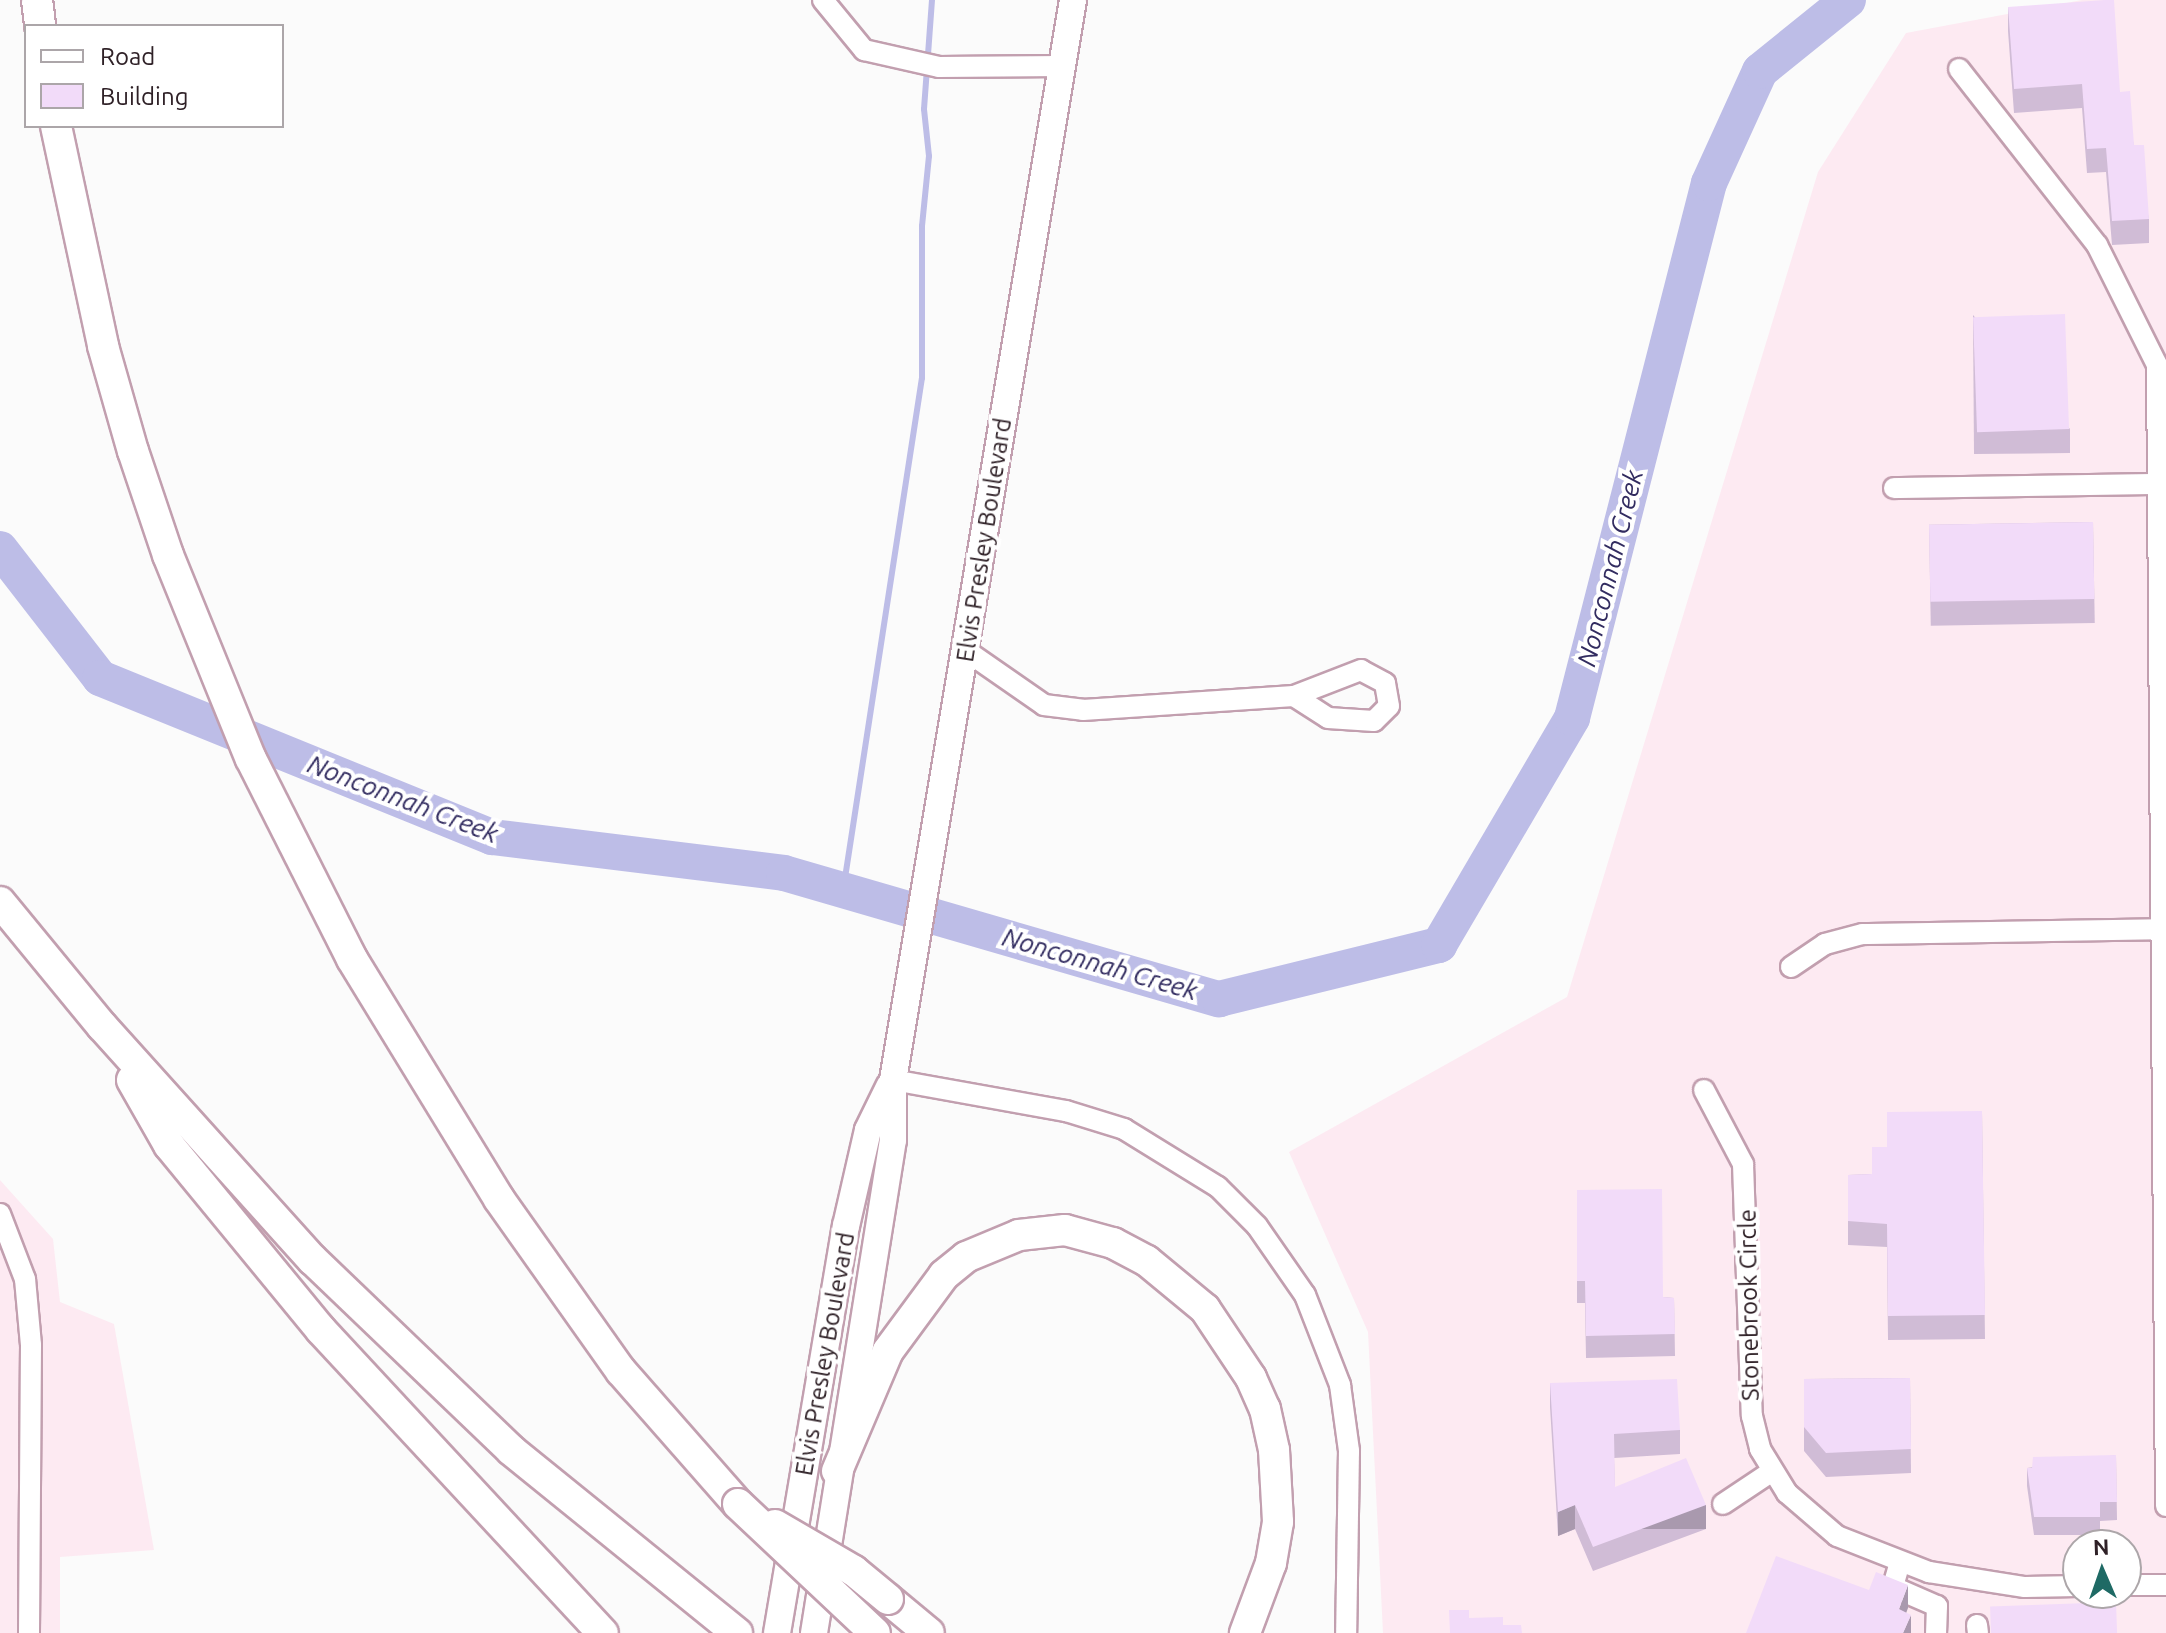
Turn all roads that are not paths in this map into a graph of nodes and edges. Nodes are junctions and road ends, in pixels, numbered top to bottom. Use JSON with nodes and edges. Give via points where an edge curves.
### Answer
{"nodes":[{"id":1,"x":37,"y":0,"type":"edge"},
{"id":2,"x":49,"y":0,"type":"edge"},
{"id":3,"x":823,"y":0,"type":"edge"},
{"id":4,"x":1073,"y":0,"type":"edge"},
{"id":5,"x":40,"y":24,"type":"edge"},
{"id":6,"x":48,"y":24,"type":"edge"},
{"id":7,"x":1063,"y":66,"type":"junction"},
{"id":8,"x":1959,"y":69,"type":"dead end"},
{"id":9,"x":56,"y":128,"type":"edge"},
{"id":10,"x":2158,"y":484,"type":"junction"},
{"id":11,"x":1894,"y":488,"type":"dead end"},
{"id":12,"x":965,"y":650,"type":"junction"},
{"id":13,"x":1294,"y":696,"type":"dead end"},
{"id":14,"x":0,"y":902,"type":"edge"},
{"id":15,"x":2164,"y":929,"type":"edge"},
{"id":16,"x":1791,"y":967,"type":"dead end"},
{"id":17,"x":102,"y":1026,"type":"junction"},
{"id":18,"x":893,"y":1080,"type":"junction"},
{"id":19,"x":1704,"y":1090,"type":"dead end"},
{"id":20,"x":0,"y":1214,"type":"edge"},
{"id":21,"x":837,"y":1471,"type":"junction"},
{"id":22,"x":1771,"y":1472,"type":"junction"},
{"id":23,"x":738,"y":1504,"type":"junction"},
{"id":24,"x":1723,"y":1504,"type":"dead end"},
{"id":25,"x":2166,"y":1506,"type":"edge"},
{"id":26,"x":1900,"y":1562,"type":"junction"},
{"id":27,"x":2062,"y":1585,"type":"edge"},
{"id":28,"x":2142,"y":1585,"type":"edge"},
{"id":29,"x":2166,"y":1585,"type":"edge"},
{"id":30,"x":777,"y":1625,"type":"edge"},
{"id":31,"x":29,"y":1633,"type":"edge"},
{"id":32,"x":603,"y":1633,"type":"edge"},
{"id":33,"x":737,"y":1633,"type":"edge"},
{"id":34,"x":814,"y":1633,"type":"edge"},
{"id":35,"x":875,"y":1633,"type":"edge"},
{"id":36,"x":929,"y":1633,"type":"edge"},
{"id":37,"x":1245,"y":1633,"type":"edge"},
{"id":38,"x":1346,"y":1633,"type":"edge"},
{"id":39,"x":1936,"y":1633,"type":"edge"}],
"edges":[{"from":1,"to":5,"type":"highway"},
{"from":2,"to":6,"type":"highway"},
{"from":3,"to":7,"type":"street","via":[[864,50],[939,67]]},
{"from":4,"to":7,"type":"main road","name":"Elvis Presley Boulevard"},
{"from":7,"to":12,"type":"main road","name":"Elvis Presley Boulevard"},
{"from":8,"to":10,"type":"street","via":[[2097,245],[2157,365]]},
{"from":9,"to":23,"type":"highway","via":[[121,410],[168,555],[251,759],[352,959],[440,1107],[572,1305]]},
{"from":10,"to":11,"type":"street"},
{"from":10,"to":15,"type":"street"},
{"from":12,"to":13,"type":"street","via":[[1044,705],[1083,710]]},
{"from":12,"to":18,"type":"main road","name":"Elvis Presley Boulevard"},
{"from":14,"to":17,"type":"highway"},
{"from":15,"to":16,"type":"street","via":[[1863,934],[1825,944]]},
{"from":15,"to":25,"type":"street"},
{"from":17,"to":32,"type":"highway","via":[[169,1145],[251,1248]]},
{"from":17,"to":33,"type":"highway","via":[[313,1260],[419,1365],[568,1500]]},
{"from":18,"to":21,"type":"main road","name":"Elvis Presley Boulevard","via":[[893,1140]]},
{"from":18,"to":30,"type":"main road","name":"Elvis Presley Boulevard","via":[[868,1130],[846,1226]]},
{"from":18,"to":38,"type":"street","via":[[1066,1111],[1124,1129],[1185,1163],[1257,1226],[1305,1295],[1340,1385],[1349,1451]]},
{"from":19,"to":22,"type":"street","name":"Stonebrook Circle","via":[[1736,1144],[1745,1175],[1749,1388],[1760,1449]]},
{"from":20,"to":31,"type":"street","via":[[25,1279],[31,1345]]},
{"from":21,"to":34,"type":"main road","name":"Elvis Presley Boulevard"},
{"from":21,"to":37,"type":"highway","via":[[888,1351],[944,1275],[966,1257],[1019,1235],[1065,1230],[1113,1243],[1147,1261],[1205,1309],[1228,1339],[1265,1409],[1274,1450],[1278,1522],[1271,1563]]},
{"from":22,"to":24,"type":"street"},
{"from":22,"to":26,"type":"street","name":"Stonebrook Circle","via":[[1809,1517],[1837,1536]]},
{"from":23,"to":35,"type":"highway","bridge":true},
{"from":23,"to":36,"type":"highway","bridge":true,"via":[[854,1571]]},
{"from":26,"to":27,"type":"street","name":"Stonebrook Circle","via":[[1976,1581]]},
{"from":26,"to":39,"type":"street","via":[[1893,1587],[1937,1606]]},
{"from":28,"to":29,"type":"street"}]}
